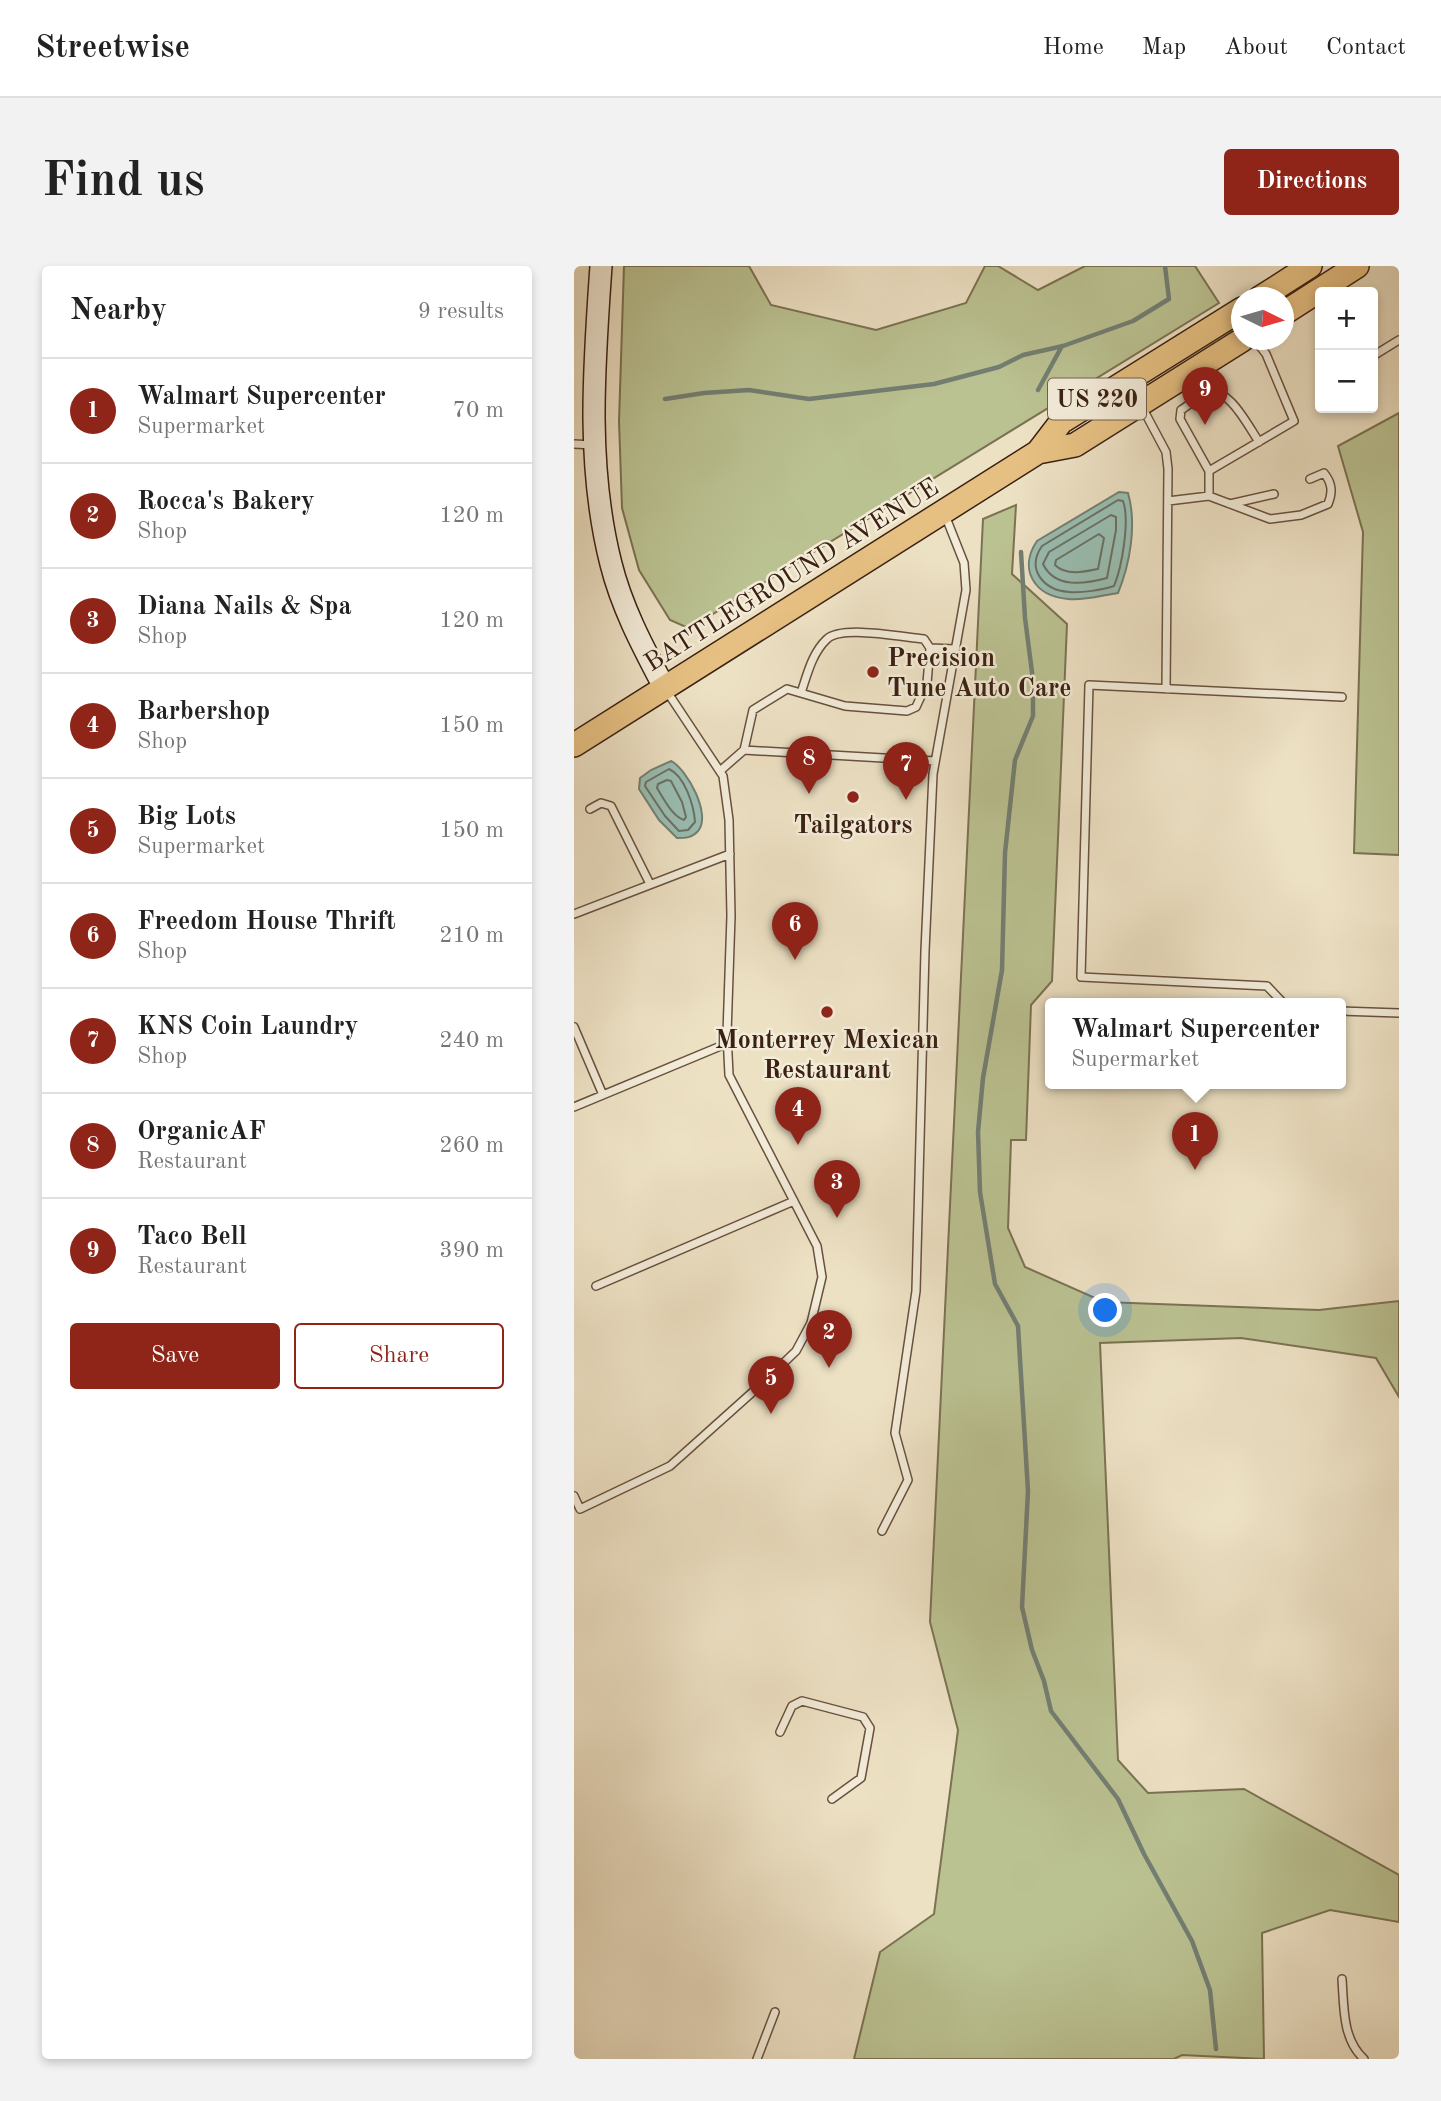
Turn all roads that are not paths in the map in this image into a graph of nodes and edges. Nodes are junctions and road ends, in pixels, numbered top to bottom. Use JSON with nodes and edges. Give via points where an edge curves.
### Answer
{"nodes":[{"id":1,"x":601,"y":266,"type":"edge"},
{"id":2,"x":1310,"y":266,"type":"edge"},
{"id":3,"x":1357,"y":266,"type":"edge"},
{"id":4,"x":1277,"y":287,"type":"edge"},
{"id":5,"x":1294,"y":308,"type":"edge"},
{"id":6,"x":1231,"y":315,"type":"edge"},
{"id":7,"x":1399,"y":340,"type":"edge"},
{"id":8,"x":1231,"y":347,"type":"edge"},
{"id":9,"x":1263,"y":350,"type":"edge"},
{"id":10,"x":1378,"y":353,"type":"edge"},
{"id":11,"x":1165,"y":357,"type":"junction"},
{"id":12,"x":1140,"y":403,"type":"junction"},
{"id":13,"x":1259,"y":442,"type":"junction"},
{"id":14,"x":584,"y":445,"type":"edge"},
{"id":15,"x":1038,"y":452,"type":"junction"},
{"id":16,"x":1209,"y":471,"type":"junction"},
{"id":17,"x":1310,"y":479,"type":"dead end"},
{"id":18,"x":1274,"y":494,"type":"dead end"},
{"id":19,"x":1209,"y":496,"type":"junction"},
{"id":20,"x":1168,"y":501,"type":"junction"},
{"id":21,"x":1230,"y":504,"type":"junction"},
{"id":22,"x":944,"y":511,"type":"junction"},
{"id":23,"x":930,"y":648,"type":"junction"},
{"id":24,"x":955,"y":649,"type":"junction"},
{"id":25,"x":664,"y":687,"type":"junction"},
{"id":26,"x":1166,"y":689,"type":"junction"},
{"id":27,"x":800,"y":693,"type":"junction"},
{"id":28,"x":1342,"y":697,"type":"dead end"},
{"id":29,"x":574,"y":746,"type":"edge"},
{"id":30,"x":744,"y":750,"type":"junction"},
{"id":31,"x":935,"y":761,"type":"junction"},
{"id":32,"x":720,"y":771,"type":"junction"},
{"id":33,"x":590,"y":809,"type":"dead end"},
{"id":34,"x":730,"y":854,"type":"junction"},
{"id":35,"x":650,"y":884,"type":"junction"},
{"id":36,"x":574,"y":914,"type":"edge"},
{"id":37,"x":1278,"y":998,"type":"edge"},
{"id":38,"x":1346,"y":1011,"type":"edge"},
{"id":39,"x":1399,"y":1013,"type":"edge"},
{"id":40,"x":574,"y":1027,"type":"edge"},
{"id":41,"x":728,"y":1042,"type":"junction"},
{"id":42,"x":603,"y":1095,"type":"junction"},
{"id":43,"x":574,"y":1107,"type":"edge"},
{"id":44,"x":794,"y":1201,"type":"junction"},
{"id":45,"x":596,"y":1286,"type":"dead end"},
{"id":46,"x":574,"y":1496,"type":"edge"},
{"id":47,"x":883,"y":1531,"type":"dead end"},
{"id":48,"x":779,"y":1732,"type":"dead end"},
{"id":49,"x":832,"y":1799,"type":"dead end"},
{"id":50,"x":1342,"y":1979,"type":"dead end"},
{"id":51,"x":775,"y":2012,"type":"dead end"},
{"id":52,"x":757,"y":2059,"type":"edge"},
{"id":53,"x":1364,"y":2059,"type":"edge"}],
"edges":[{"from":1,"to":14,"type":"street"},
{"from":2,"to":4,"type":"main road"},
{"from":3,"to":5,"type":"main road"},
{"from":6,"to":11,"type":"main road","name":"BATTLEGROUND AVENUE","number":"US 220"},
{"from":7,"to":10,"type":"lane"},
{"from":8,"to":12,"type":"main road","name":"BATTLEGROUND AVENUE","number":"US 220"},
{"from":9,"to":13,"type":"lane","via":[[1294,421]]},
{"from":11,"to":12,"type":"main road","via":[[1138,388]]},
{"from":11,"to":15,"type":"main road","name":"BATTLEGROUND AVENUE","number":"US 220","via":[[1061,422]]},
{"from":12,"to":15,"type":"main road","name":"BATTLEGROUND AVENUE","number":"US 220","via":[[1074,445]]},
{"from":12,"to":20,"type":"lane","via":[[1166,452]]},
{"from":13,"to":16,"type":"lane"},
{"from":13,"to":16,"type":"lane","via":[[1227,396],[1206,393],[1181,410],[1180,419]]},
{"from":14,"to":25,"type":"street","via":[[611,566],[637,637]]},
{"from":15,"to":22,"type":"main road","name":"BATTLEGROUND AVENUE","number":"US 220"},
{"from":16,"to":19,"type":"lane"},
{"from":17,"to":21,"type":"lane","via":[[1324,473],[1331,481],[1332,496],[1328,504],[1301,515],[1270,519]]},
{"from":18,"to":21,"type":"lane"},
{"from":19,"to":20,"type":"lane"},
{"from":19,"to":21,"type":"lane"},
{"from":20,"to":26,"type":"lane"},
{"from":22,"to":24,"type":"lane","via":[[964,563],[966,590]]},
{"from":22,"to":25,"type":"main road","name":"BATTLEGROUND AVENUE","number":"US 220"},
{"from":23,"to":24,"type":"lane"},
{"from":23,"to":27,"type":"lane","via":[[924,639],[846,632],[829,637]]},
{"from":23,"to":27,"type":"lane","via":[[927,683],[916,707],[907,711],[845,706]]},
{"from":24,"to":31,"type":"lane"},
{"from":25,"to":29,"type":"main road","name":"BATTLEGROUND AVENUE","number":"US 220"},
{"from":25,"to":32,"type":"lane"},
{"from":26,"to":28,"type":"lane"},
{"from":26,"to":37,"type":"lane","via":[[1089,685],[1081,977],[1267,986]]},
{"from":27,"to":30,"type":"lane","via":[[787,689],[753,710]]},
{"from":30,"to":31,"type":"lane"},
{"from":30,"to":32,"type":"lane"},
{"from":31,"to":47,"type":"lane","via":[[916,1291],[895,1433],[908,1480]]},
{"from":32,"to":34,"type":"lane"},
{"from":33,"to":35,"type":"lane","via":[[601,803],[611,806]]},
{"from":34,"to":35,"type":"lane"},
{"from":34,"to":41,"type":"lane"},
{"from":35,"to":36,"type":"lane"},
{"from":38,"to":39,"type":"lane"},
{"from":40,"to":42,"type":"lane"},
{"from":41,"to":42,"type":"lane"},
{"from":41,"to":44,"type":"lane","via":[[729,1075]]},
{"from":42,"to":43,"type":"lane"},
{"from":44,"to":45,"type":"lane"},
{"from":44,"to":46,"type":"lane","via":[[817,1246],[822,1277],[811,1323],[796,1351],[670,1466],[580,1509]]},
{"from":48,"to":49,"type":"lane","via":[[792,1706],[802,1700],[863,1717],[870,1728],[861,1778]]},
{"from":50,"to":53,"type":"lane","via":[[1349,2037]]},
{"from":51,"to":52,"type":"lane"}]}
